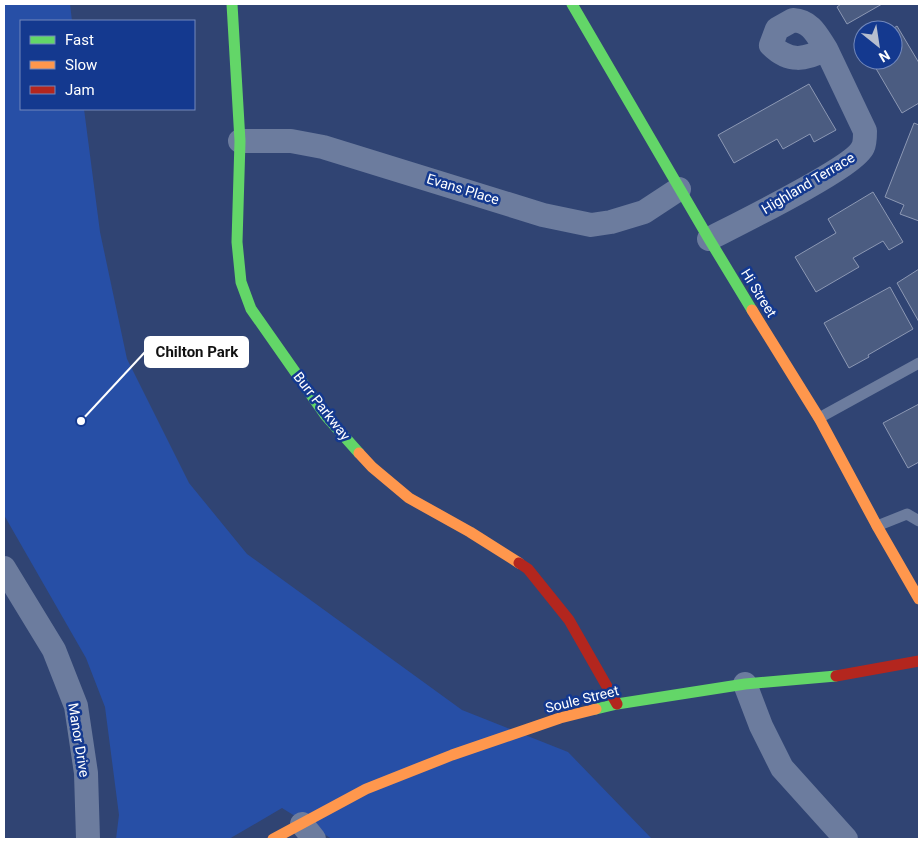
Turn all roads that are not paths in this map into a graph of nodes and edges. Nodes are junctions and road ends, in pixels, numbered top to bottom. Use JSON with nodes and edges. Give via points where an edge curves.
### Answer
{"nodes":[{"id":1,"x":232,"y":4,"type":"edge"},
{"id":2,"x":572,"y":4,"type":"edge"},
{"id":3,"x":826,"y":49,"type":"dead end"},
{"id":4,"x":240,"y":141,"type":"junction"},
{"id":5,"x":679,"y":189,"type":"junction"},
{"id":6,"x":708,"y":239,"type":"junction"},
{"id":7,"x":919,"y":363,"type":"edge"},
{"id":8,"x":819,"y":418,"type":"junction"},
{"id":9,"x":919,"y":521,"type":"edge"},
{"id":10,"x":878,"y":526,"type":"junction"},
{"id":11,"x":4,"y":568,"type":"edge"},
{"id":12,"x":919,"y":599,"type":"edge"},
{"id":13,"x":919,"y":661,"type":"edge"},
{"id":14,"x":745,"y":684,"type":"junction"},
{"id":15,"x":617,"y":704,"type":"junction"},
{"id":16,"x":308,"y":831,"type":"edge"},
{"id":17,"x":88,"y":839,"type":"edge"},
{"id":18,"x":273,"y":839,"type":"edge"},
{"id":19,"x":846,"y":839,"type":"edge"}],
"edges":[{"from":1,"to":4,"type":"street","name":"Burr Parkway"},
{"from":2,"to":5,"type":"street","name":"Hi Street"},
{"from":3,"to":6,"type":"street","name":"Highland Terrace","via":[[865,131],[864,146],[856,156],[796,194]]},
{"from":4,"to":5,"type":"street","name":"Evans Place","via":[[291,141],[323,147],[543,215],[590,225],[644,212]]},
{"from":4,"to":15,"type":"street","name":"Burr Parkway","via":[[237,242],[241,282],[251,309],[326,416],[372,466],[409,498],[528,569],[569,620]]},
{"from":5,"to":6,"type":"street","name":"Hi Street"},
{"from":6,"to":8,"type":"street","name":"Hi Street"},
{"from":7,"to":8,"type":"lane"},
{"from":8,"to":10,"type":"street","name":"Hi Street"},
{"from":9,"to":10,"type":"lane","via":[[907,514]]},
{"from":10,"to":12,"type":"street","name":"Hi Street"},
{"from":11,"to":17,"type":"street","name":"Manor Drive","via":[[54,650],[76,706],[86,773]]},
{"from":13,"to":14,"type":"street","name":"Soule Street","via":[[823,678]]},
{"from":14,"to":15,"type":"street","name":"Soule Street"},
{"from":14,"to":19,"type":"street","via":[[782,768]]},
{"from":15,"to":16,"type":"street","name":"Soule Street","via":[[560,718],[452,755],[366,790]]},
{"from":16,"to":18,"type":"street","name":"Soule Street"}]}
